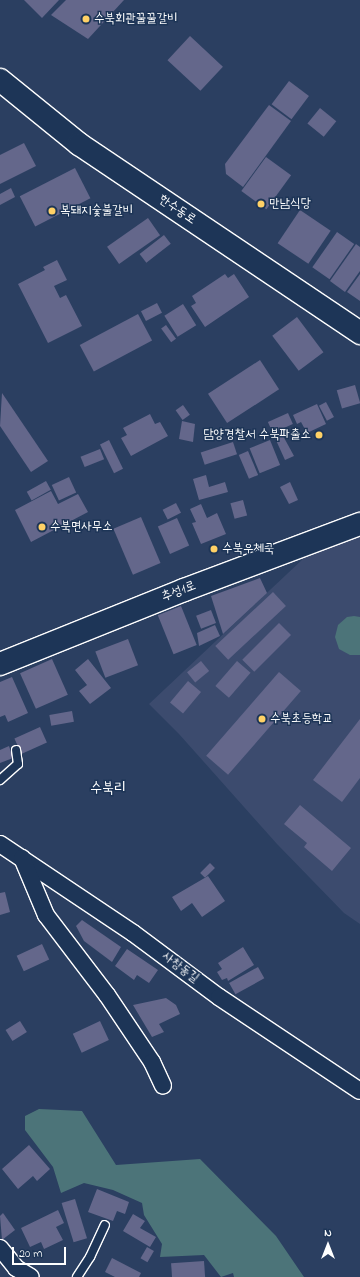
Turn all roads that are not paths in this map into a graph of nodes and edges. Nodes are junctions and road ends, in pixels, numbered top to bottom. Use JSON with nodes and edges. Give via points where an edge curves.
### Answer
{"nodes":[{"id":1,"x":0,"y":80,"type":"edge"},
{"id":2,"x":360,"y":333,"type":"edge"},
{"id":3,"x":360,"y":524,"type":"edge"},
{"id":4,"x":0,"y":664,"type":"edge"},
{"id":5,"x":16,"y":750,"type":"dead end"},
{"id":6,"x":0,"y":780,"type":"edge"},
{"id":7,"x":0,"y":844,"type":"edge"},
{"id":8,"x":22,"y":858,"type":"junction"},
{"id":9,"x":163,"y":1086,"type":"dead end"},
{"id":10,"x":360,"y":1091,"type":"edge"},
{"id":11,"x":105,"y":1225,"type":"dead end"},
{"id":12,"x":0,"y":1248,"type":"edge"},
{"id":13,"x":31,"y":1277,"type":"edge"},
{"id":14,"x":77,"y":1277,"type":"edge"}],
"edges":[{"from":1,"to":2,"type":"street","name":"한수동로","via":[[79,144]]},
{"from":3,"to":4,"type":"street","name":"추성1로","via":[[184,590]]},
{"from":5,"to":6,"type":"lane","via":[[18,764]]},
{"from":7,"to":8,"type":"street","name":"사창동길"},
{"from":8,"to":9,"type":"street","via":[[46,915],[107,995],[152,1062]]},
{"from":8,"to":10,"type":"street","name":"사창동길","via":[[133,933],[219,997]]},
{"from":11,"to":14,"type":"lane"},
{"from":12,"to":13,"type":"street","via":[[16,1268]]}]}
